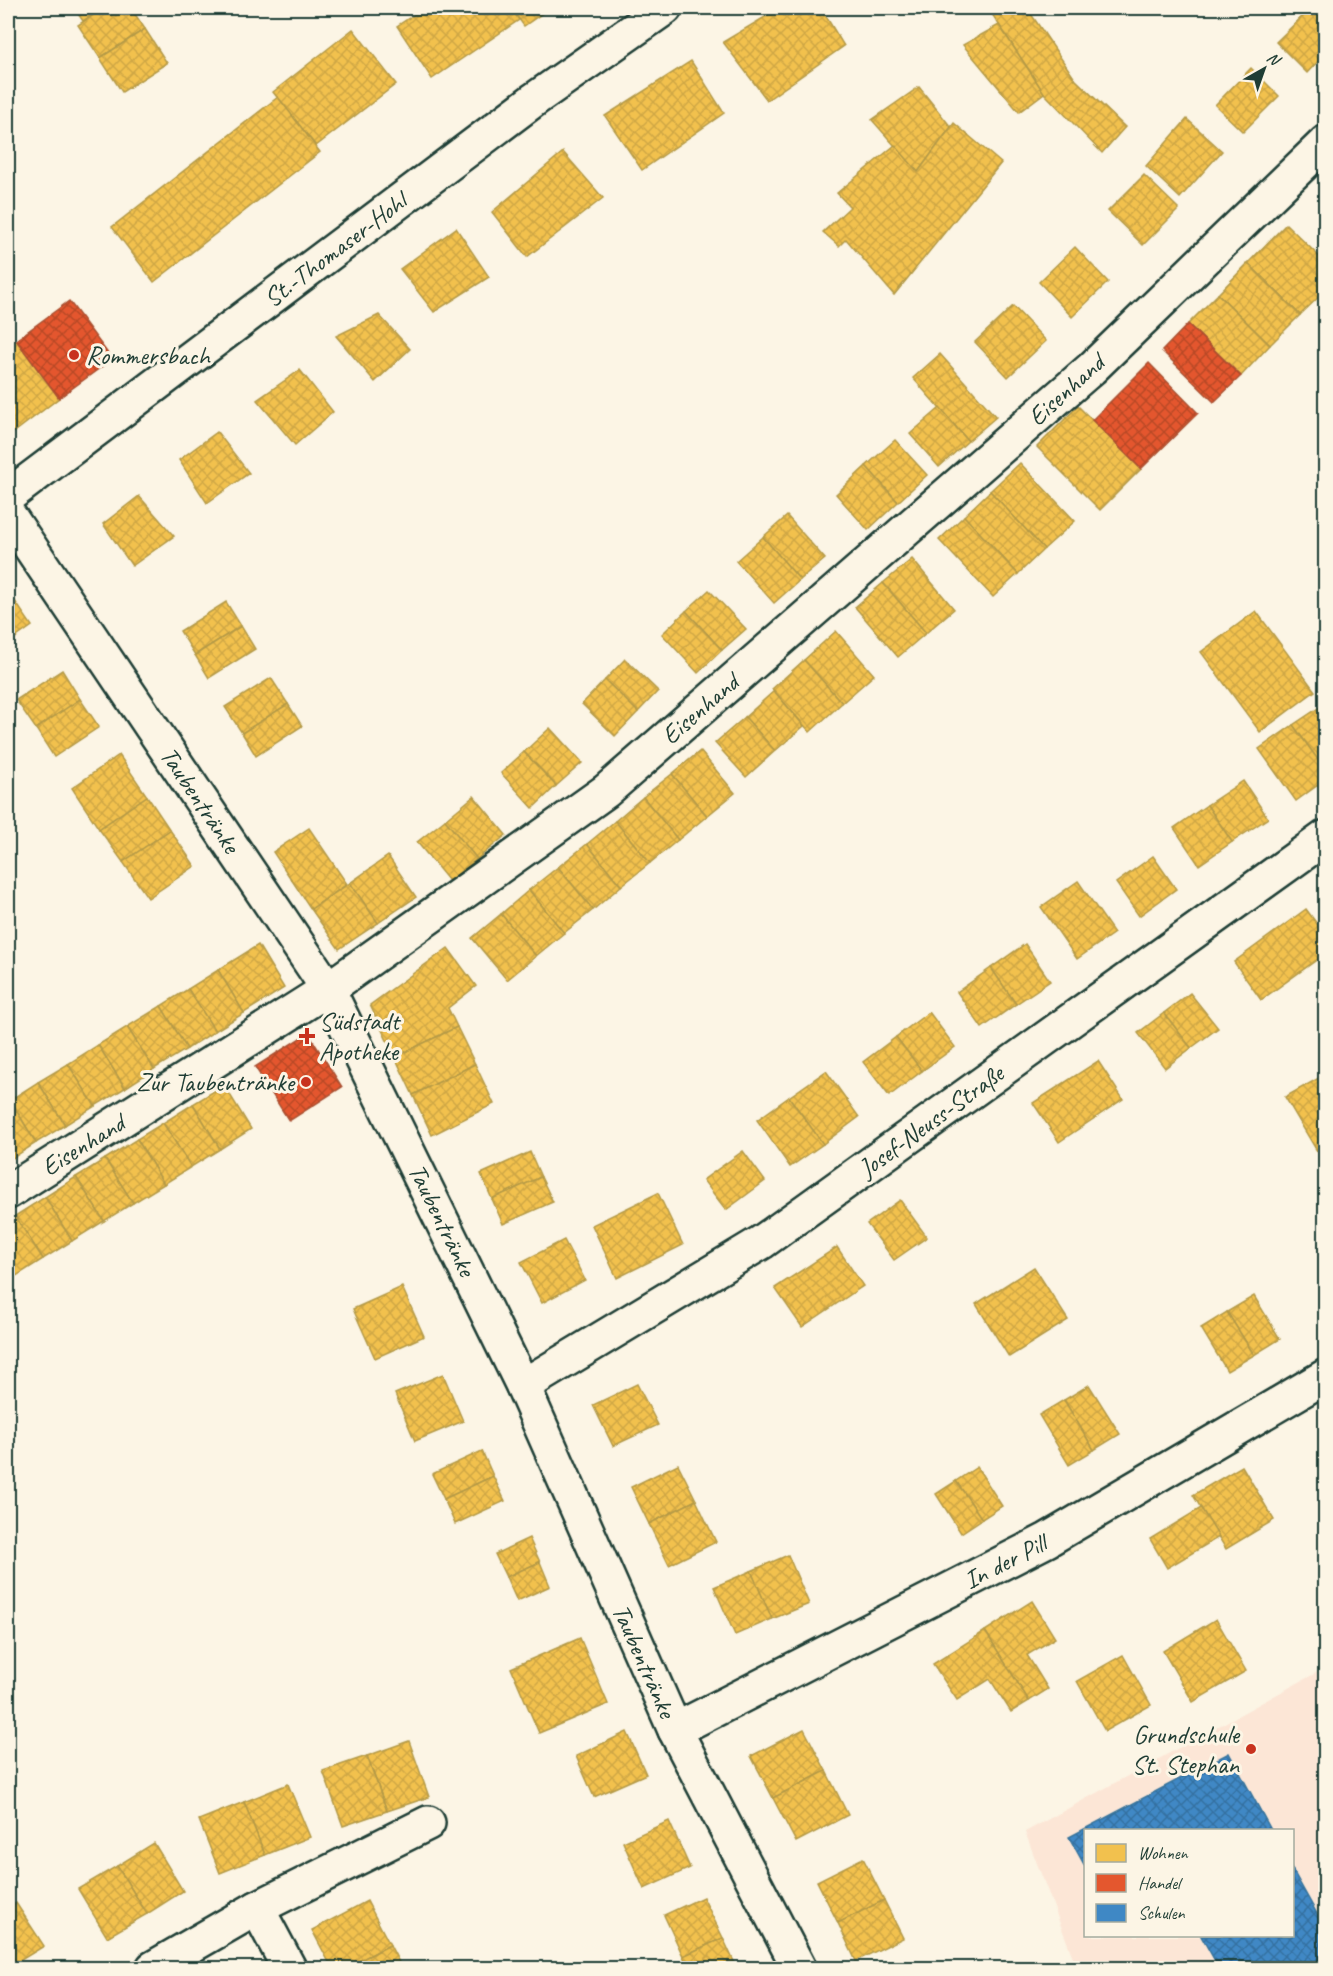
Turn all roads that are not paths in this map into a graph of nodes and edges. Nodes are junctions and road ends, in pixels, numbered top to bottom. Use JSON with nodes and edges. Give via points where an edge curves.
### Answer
{"nodes":[{"id":1,"x":664,"y":8,"type":"edge"},
{"id":2,"x":1326,"y":142,"type":"edge"},
{"id":3,"x":8,"y":496,"type":"edge"},
{"id":4,"x":8,"y":514,"type":"edge"},
{"id":5,"x":1326,"y":837,"type":"edge"},
{"id":6,"x":328,"y":989,"type":"junction"},
{"id":7,"x":8,"y":1192,"type":"edge"},
{"id":8,"x":1326,"y":1376,"type":"edge"},
{"id":9,"x":523,"y":1386,"type":"junction"},
{"id":10,"x":675,"y":1730,"type":"junction"},
{"id":11,"x":428,"y":1823,"type":"dead end"},
{"id":12,"x":257,"y":1908,"type":"junction"},
{"id":13,"x":153,"y":1968,"type":"edge"},
{"id":14,"x":289,"y":1968,"type":"edge"},
{"id":15,"x":799,"y":1968,"type":"edge"}],
"edges":[{"from":1,"to":3,"type":"street","name":"St.-Thomaser-Hohl","via":[[535,99]]},
{"from":2,"to":6,"type":"street","name":"Eisenhand","via":[[1091,369],[606,791]]},
{"from":4,"to":6,"type":"street","name":"Taubentränke"},
{"from":5,"to":9,"type":"street","name":"Josef-Neuss-Straße","via":[[762,1242]]},
{"from":6,"to":7,"type":"street","name":"Eisenhand"},
{"from":6,"to":9,"type":"street","name":"Taubentränke"},
{"from":8,"to":10,"type":"street","name":"In der Pill","via":[[1047,1540]]},
{"from":9,"to":10,"type":"street","name":"Taubentränke"},
{"from":10,"to":15,"type":"street","name":"Taubentränke"},
{"from":11,"to":12,"type":"street"},
{"from":12,"to":13,"type":"street"},
{"from":12,"to":14,"type":"street"}]}
